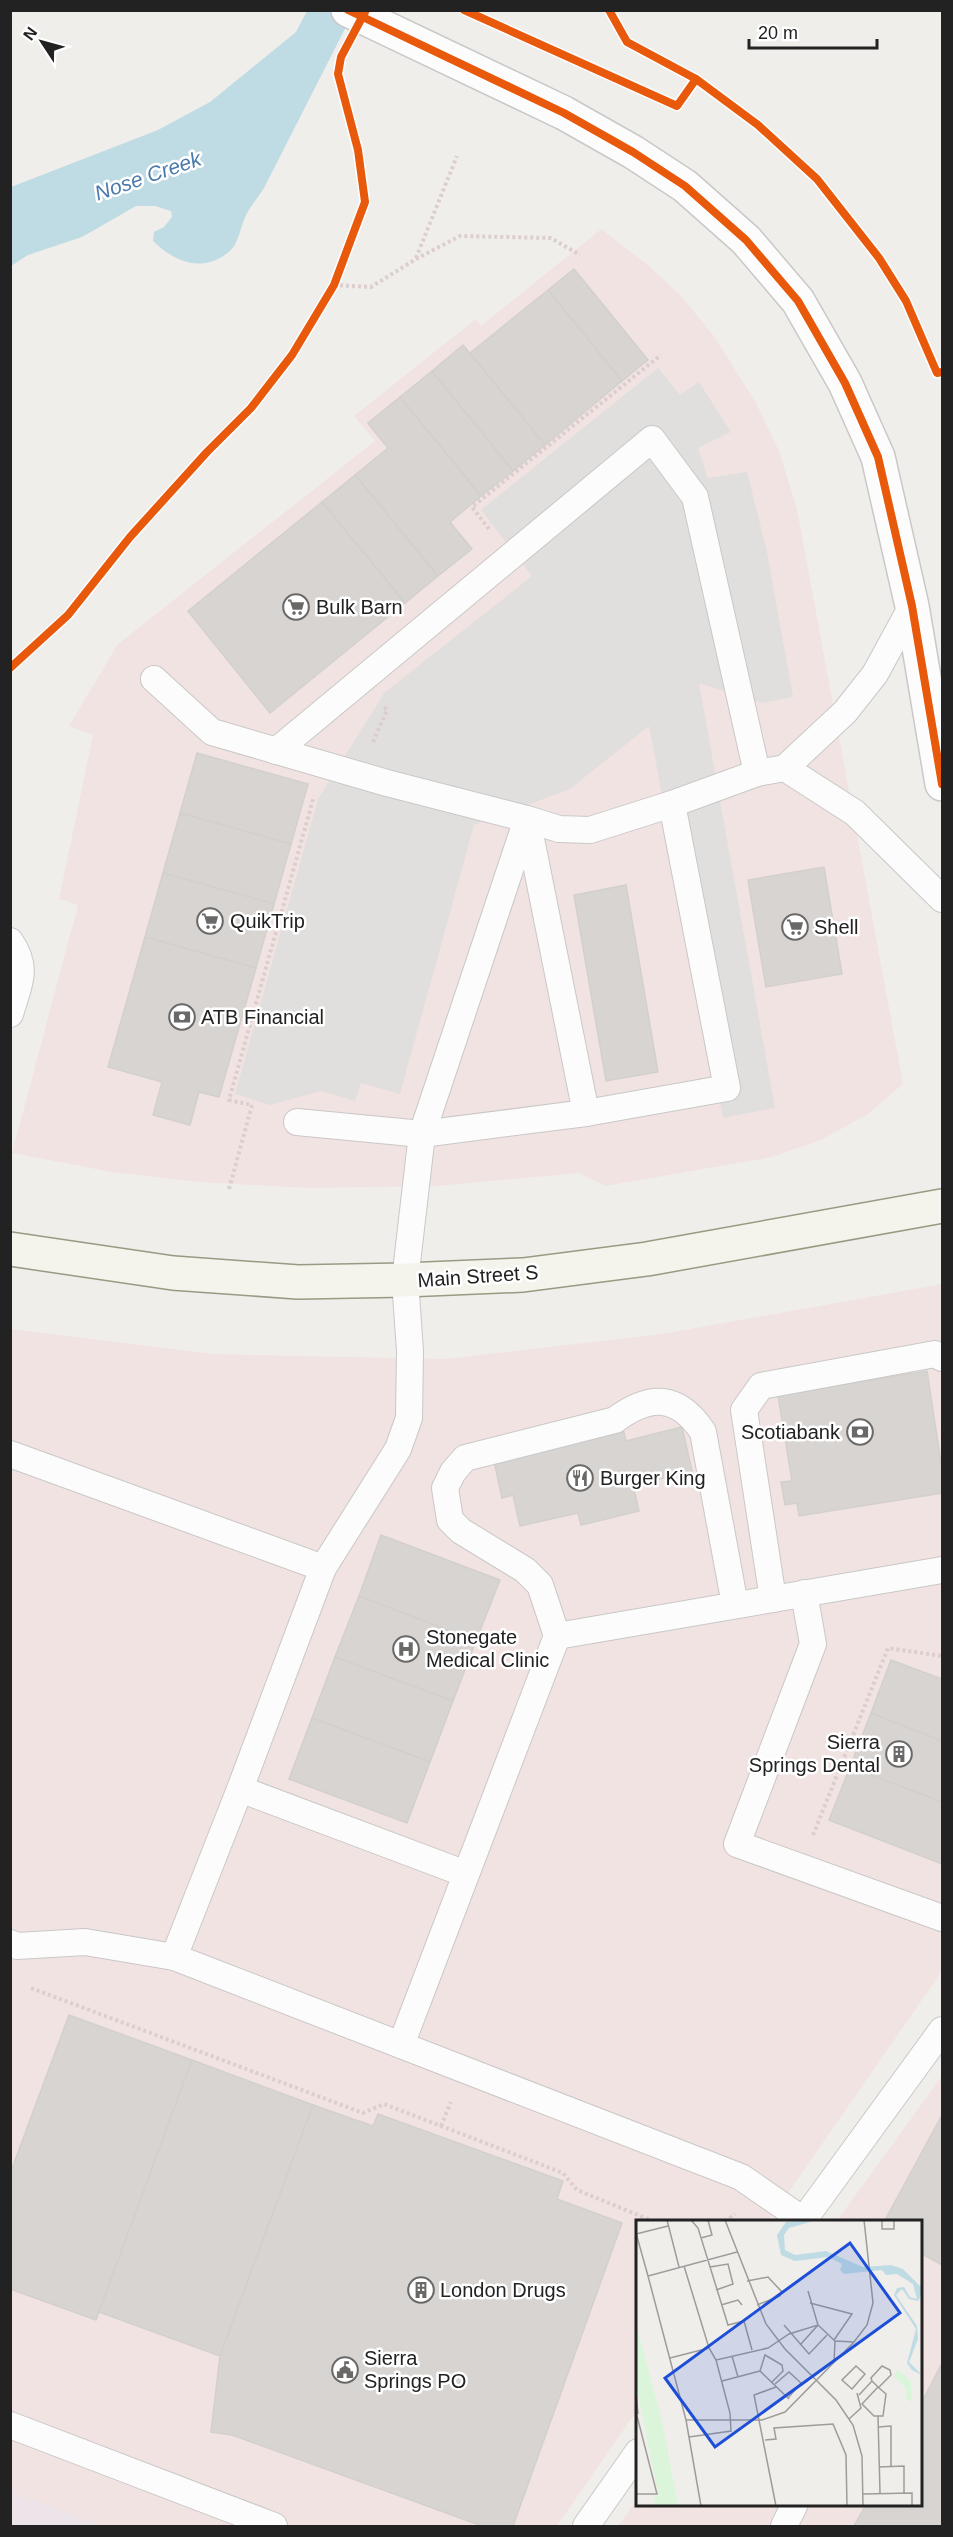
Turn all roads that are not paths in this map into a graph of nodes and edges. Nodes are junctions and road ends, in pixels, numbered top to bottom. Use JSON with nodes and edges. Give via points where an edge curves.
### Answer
{"nodes":[{"id":1,"x":348,"y":10,"type":"edge"},
{"id":2,"x":912,"y":606,"type":"junction"},
{"id":3,"x":154,"y":680,"type":"dead end"},
{"id":4,"x":276,"y":751,"type":"junction"},
{"id":5,"x":785,"y":768,"type":"junction"},
{"id":6,"x":758,"y":773,"type":"junction"},
{"id":7,"x":942,"y":784,"type":"edge"},
{"id":8,"x":672,"y":804,"type":"junction"},
{"id":9,"x":527,"y":819,"type":"junction"},
{"id":10,"x":942,"y":899,"type":"edge"},
{"id":11,"x":10,"y":941,"type":"edge"},
{"id":12,"x":10,"y":1014,"type":"edge"},
{"id":13,"x":586,"y":1113,"type":"junction"},
{"id":14,"x":297,"y":1122,"type":"dead end"},
{"id":15,"x":422,"y":1134,"type":"junction"},
{"id":16,"x":942,"y":1206,"type":"edge"},
{"id":17,"x":10,"y":1249,"type":"edge"},
{"id":18,"x":405,"y":1280,"type":"junction"},
{"id":19,"x":942,"y":1358,"type":"edge"},
{"id":20,"x":10,"y":1454,"type":"edge"},
{"id":21,"x":323,"y":1568,"type":"junction"},
{"id":22,"x":942,"y":1570,"type":"edge"},
{"id":23,"x":804,"y":1593,"type":"junction"},
{"id":24,"x":773,"y":1599,"type":"junction"},
{"id":25,"x":735,"y":1605,"type":"junction"},
{"id":26,"x":557,"y":1636,"type":"junction"},
{"id":27,"x":240,"y":1789,"type":"junction"},
{"id":28,"x":466,"y":1874,"type":"junction"},
{"id":29,"x":942,"y":1918,"type":"edge"},
{"id":30,"x":13,"y":1951,"type":"edge"},
{"id":31,"x":174,"y":1957,"type":"junction"},
{"id":32,"x":942,"y":2030,"type":"edge"},
{"id":33,"x":401,"y":2045,"type":"junction"},
{"id":34,"x":802,"y":2220,"type":"edge"},
{"id":35,"x":804,"y":2220,"type":"edge"},
{"id":36,"x":10,"y":2425,"type":"edge"},
{"id":37,"x":636,"y":2455,"type":"edge"},
{"id":38,"x":793,"y":2507,"type":"edge"},
{"id":39,"x":274,"y":2526,"type":"edge"},
{"id":40,"x":586,"y":2526,"type":"edge"},
{"id":41,"x":784,"y":2526,"type":"edge"}],
"edges":[{"from":1,"to":2,"type":"street","via":[[564,113],[633,152],[685,186],[746,240],[798,301],[845,383],[878,457]]},
{"from":2,"to":5,"type":"lane","via":[[875,674],[845,712]]},
{"from":2,"to":7,"type":"street"},
{"from":3,"to":4,"type":"lane","via":[[212,732]]},
{"from":4,"to":6,"type":"lane","via":[[652,440],[694,496]]},
{"from":4,"to":9,"type":"lane"},
{"from":5,"to":6,"type":"lane"},
{"from":5,"to":10,"type":"lane","via":[[855,813]]},
{"from":6,"to":8,"type":"lane"},
{"from":8,"to":9,"type":"lane","via":[[591,830],[559,829]]},
{"from":8,"to":13,"type":"lane","via":[[727,1088]]},
{"from":9,"to":13,"type":"lane"},
{"from":9,"to":15,"type":"lane"},
{"from":11,"to":12,"type":"lane","via":[[20,954],[23,969]]},
{"from":13,"to":15,"type":"lane"},
{"from":14,"to":15,"type":"lane"},
{"from":15,"to":18,"type":"lane"},
{"from":16,"to":18,"type":"main road","name":"Main Street S","via":[[647,1259],[523,1275]]},
{"from":17,"to":18,"type":"main road","name":"Main Street S","via":[[173,1273],[298,1282]]},
{"from":18,"to":21,"type":"lane","via":[[409,1418],[398,1449]]},
{"from":19,"to":24,"type":"lane","via":[[935,1354],[761,1386],[744,1410]]},
{"from":20,"to":21,"type":"lane"},
{"from":21,"to":27,"type":"lane"},
{"from":22,"to":23,"type":"lane"},
{"from":23,"to":24,"type":"lane"},
{"from":23,"to":29,"type":"lane","via":[[813,1644],[737,1844]]},
{"from":24,"to":25,"type":"lane"},
{"from":25,"to":26,"type":"lane"},
{"from":25,"to":26,"type":"lane","via":[[703,1432],[692,1414],[676,1405],[655,1401],[632,1407],[615,1420],[465,1458],[445,1488],[450,1520],[461,1531],[525,1570],[540,1585]]},
{"from":26,"to":28,"type":"lane"},
{"from":27,"to":28,"type":"lane"},
{"from":27,"to":31,"type":"lane"},
{"from":28,"to":33,"type":"lane"},
{"from":30,"to":31,"type":"lane","via":[[85,1941]]},
{"from":31,"to":33,"type":"lane"},
{"from":32,"to":35,"type":"lane"},
{"from":33,"to":34,"type":"lane","via":[[741,2177]]},
{"from":36,"to":39,"type":"lane"},
{"from":37,"to":40,"type":"lane"},
{"from":38,"to":41,"type":"lane"}]}
